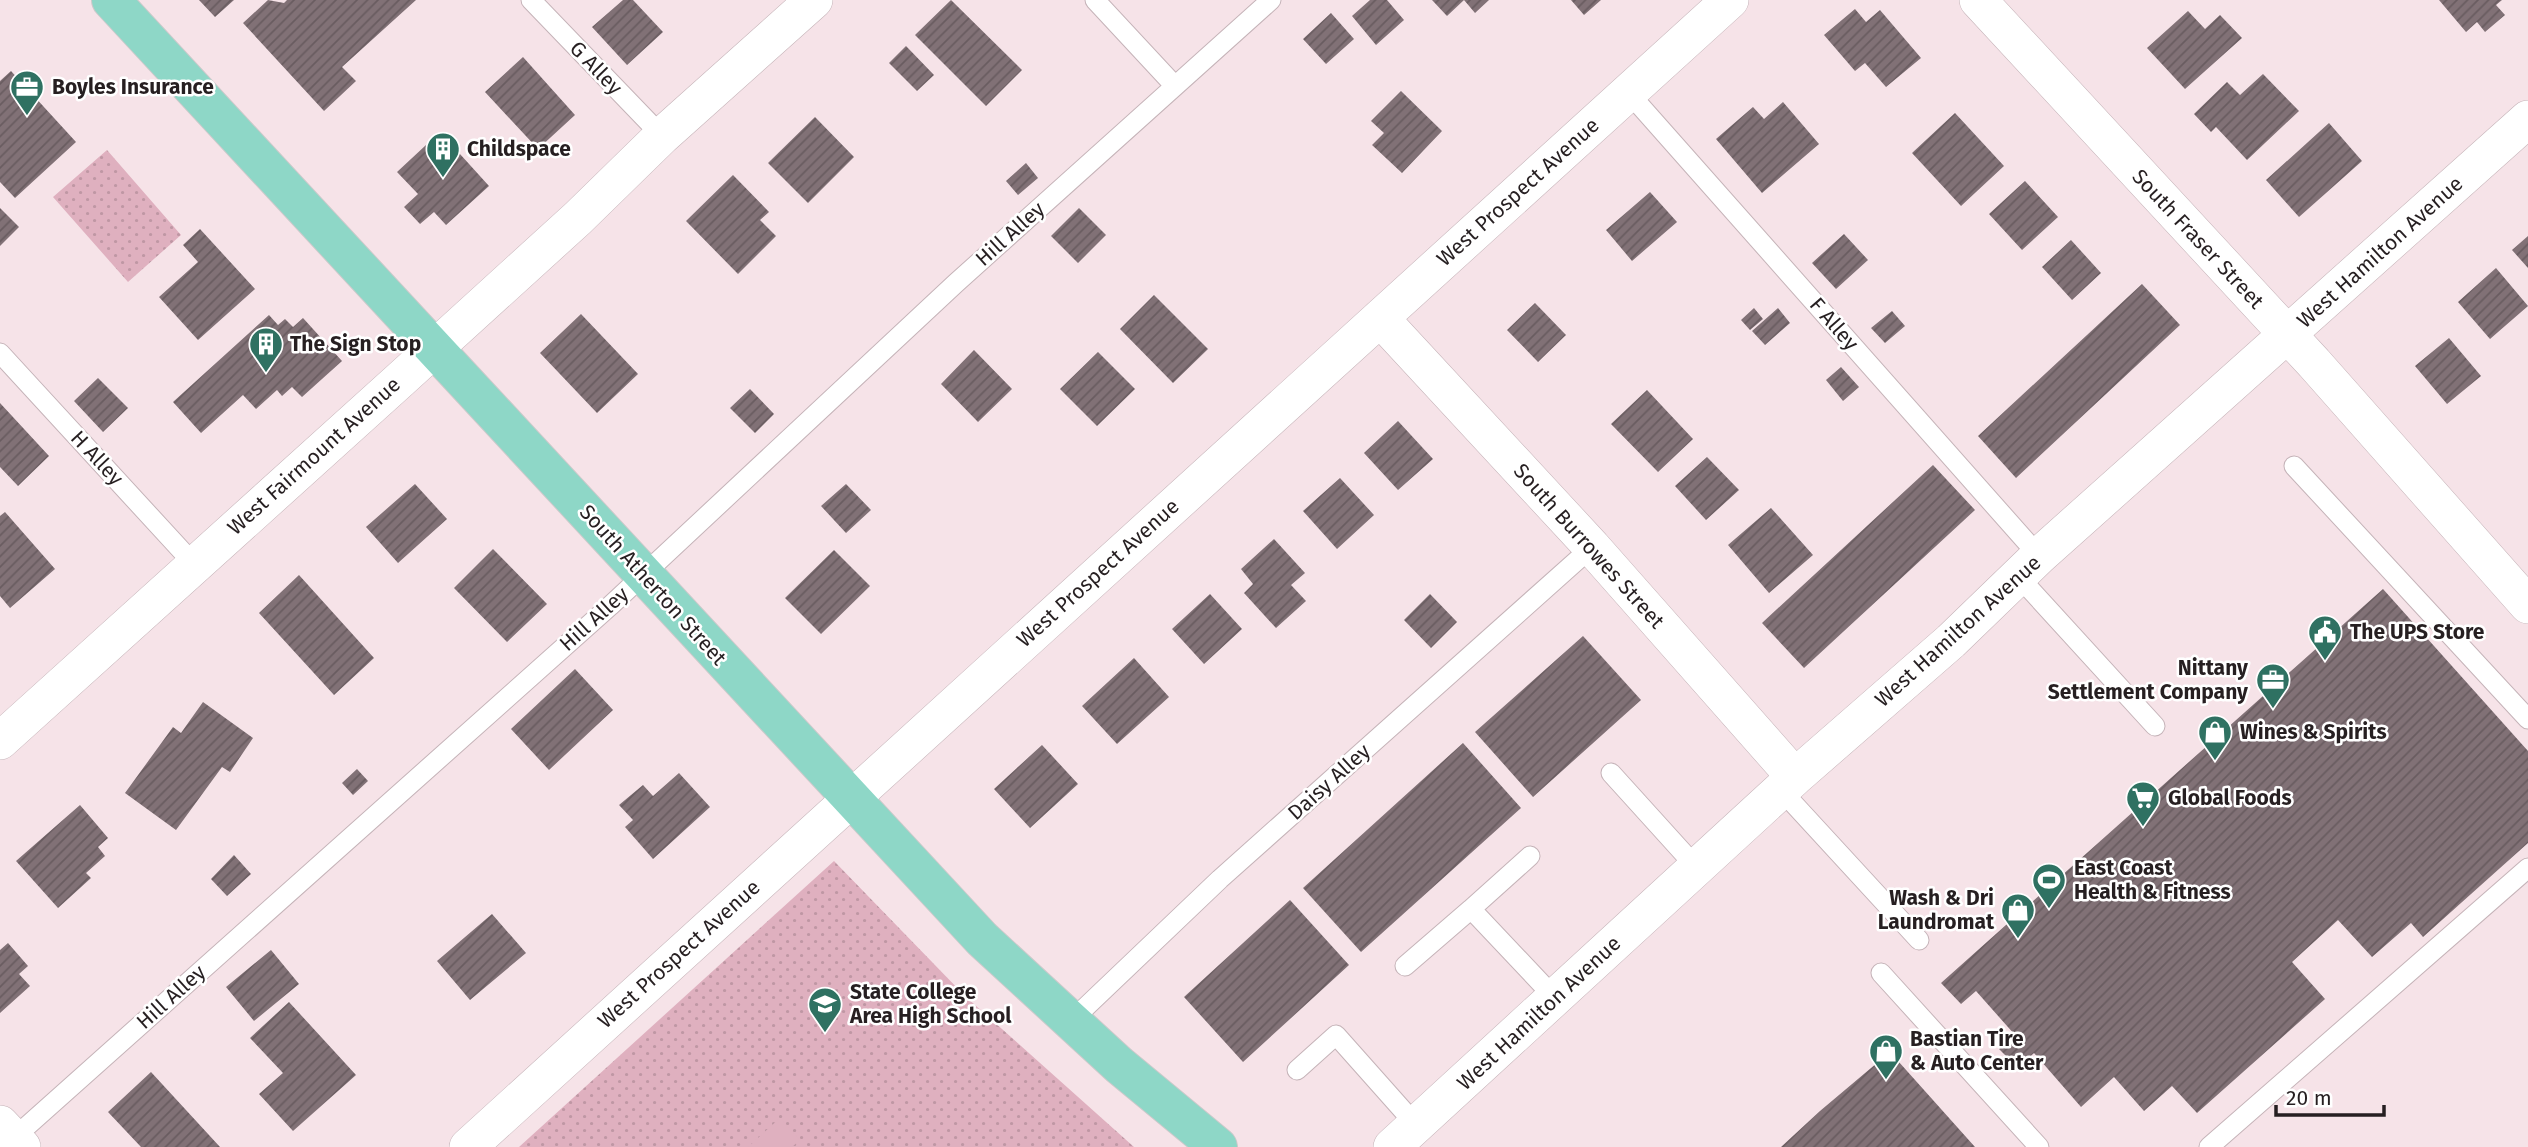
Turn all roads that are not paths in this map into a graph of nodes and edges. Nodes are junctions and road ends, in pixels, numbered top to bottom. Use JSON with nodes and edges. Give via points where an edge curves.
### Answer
{"nodes":[{"id":1,"x":111,"y":0,"type":"edge"},
{"id":2,"x":531,"y":0,"type":"edge"},
{"id":3,"x":814,"y":0,"type":"edge"},
{"id":4,"x":1095,"y":0,"type":"edge"},
{"id":5,"x":1271,"y":0,"type":"edge"},
{"id":6,"x":1730,"y":0,"type":"edge"},
{"id":7,"x":1978,"y":0,"type":"edge"},
{"id":8,"x":1174,"y":85,"type":"junction"},
{"id":9,"x":1628,"y":92,"type":"junction"},
{"id":10,"x":2528,"y":119,"type":"edge"},
{"id":11,"x":662,"y":136,"type":"junction"},
{"id":12,"x":1380,"y":318,"type":"junction"},
{"id":13,"x":2287,"y":335,"type":"junction"},
{"id":14,"x":435,"y":346,"type":"junction"},
{"id":15,"x":0,"y":353,"type":"edge"},
{"id":16,"x":2294,"y":466,"type":"dead end"},
{"id":17,"x":1592,"y":547,"type":"junction"},
{"id":18,"x":194,"y":563,"type":"junction"},
{"id":19,"x":2029,"y":566,"type":"junction"},
{"id":20,"x":643,"y":575,"type":"junction"},
{"id":21,"x":2528,"y":605,"type":"edge"},
{"id":22,"x":2528,"y":719,"type":"edge"},
{"id":23,"x":2155,"y":726,"type":"dead end"},
{"id":24,"x":0,"y":741,"type":"edge"},
{"id":25,"x":1611,"y":773,"type":"dead end"},
{"id":26,"x":1788,"y":783,"type":"junction"},
{"id":27,"x":851,"y":798,"type":"junction"},
{"id":28,"x":1530,"y":856,"type":"dead end"},
{"id":29,"x":1697,"y":868,"type":"junction"},
{"id":30,"x":2528,"y":868,"type":"edge"},
{"id":31,"x":1471,"y":909,"type":"junction"},
{"id":32,"x":1919,"y":940,"type":"dead end"},
{"id":33,"x":1405,"y":966,"type":"dead end"},
{"id":34,"x":1881,"y":973,"type":"dead end"},
{"id":35,"x":1555,"y":998,"type":"junction"},
{"id":36,"x":1070,"y":1022,"type":"junction"},
{"id":37,"x":1297,"y":1070,"type":"dead end"},
{"id":38,"x":10,"y":1139,"type":"edge"},
{"id":39,"x":1405,"y":1139,"type":"edge"},
{"id":40,"x":468,"y":1147,"type":"edge"},
{"id":41,"x":1218,"y":1147,"type":"edge"},
{"id":42,"x":2039,"y":1147,"type":"edge"},
{"id":43,"x":2209,"y":1147,"type":"edge"}],
"edges":[{"from":1,"to":14,"type":"main road","name":"South Atherton Street"},
{"from":2,"to":11,"type":"lane","name":"G Alley"},
{"from":3,"to":11,"type":"street","name":"West Fairmount Avenue"},
{"from":4,"to":8,"type":"lane"},
{"from":5,"to":8,"type":"lane","name":"Hill Alley"},
{"from":6,"to":9,"type":"street","name":"West Prospect Avenue"},
{"from":7,"to":13,"type":"street","name":"South Fraser Street"},
{"from":8,"to":20,"type":"lane","name":"Hill Alley"},
{"from":9,"to":12,"type":"street","name":"West Prospect Avenue"},
{"from":9,"to":19,"type":"lane","name":"F Alley"},
{"from":10,"to":13,"type":"street","name":"West Hamilton Avenue"},
{"from":11,"to":14,"type":"street","name":"West Fairmount Avenue"},
{"from":12,"to":17,"type":"street","name":"South Burrowes Street"},
{"from":12,"to":27,"type":"street","name":"West Prospect Avenue"},
{"from":13,"to":19,"type":"street","name":"West Hamilton Avenue"},
{"from":13,"to":21,"type":"street","name":"South Fraser Street"},
{"from":14,"to":18,"type":"street","name":"West Fairmount Avenue"},
{"from":14,"to":20,"type":"main road","name":"South Atherton Street"},
{"from":15,"to":18,"type":"lane","name":"H Alley"},
{"from":16,"to":22,"type":"lane"},
{"from":17,"to":26,"type":"street","name":"South Burrowes Street"},
{"from":17,"to":36,"type":"lane","name":"Daisy Alley","via":[[1220,879]]},
{"from":18,"to":24,"type":"street","name":"West Fairmount Avenue"},
{"from":19,"to":23,"type":"lane","name":"F Alley"},
{"from":19,"to":26,"type":"street","name":"West Hamilton Avenue","via":[[1951,641]]},
{"from":20,"to":27,"type":"main road","name":"South Atherton Street"},
{"from":20,"to":38,"type":"lane","name":"Hill Alley"},
{"from":25,"to":29,"type":"lane"},
{"from":26,"to":29,"type":"street","name":"West Hamilton Avenue"},
{"from":26,"to":32,"type":"lane"},
{"from":27,"to":36,"type":"main road","name":"South Atherton Street","via":[[982,939]]},
{"from":27,"to":40,"type":"street","name":"West Prospect Avenue"},
{"from":28,"to":31,"type":"lane"},
{"from":29,"to":35,"type":"street","name":"West Hamilton Avenue"},
{"from":30,"to":43,"type":"lane"},
{"from":31,"to":33,"type":"lane"},
{"from":31,"to":35,"type":"lane"},
{"from":34,"to":42,"type":"lane"},
{"from":35,"to":39,"type":"street","name":"West Hamilton Avenue"},
{"from":36,"to":41,"type":"main road","name":"South Atherton Street"},
{"from":37,"to":39,"type":"lane","via":[[1336,1035]]}]}
